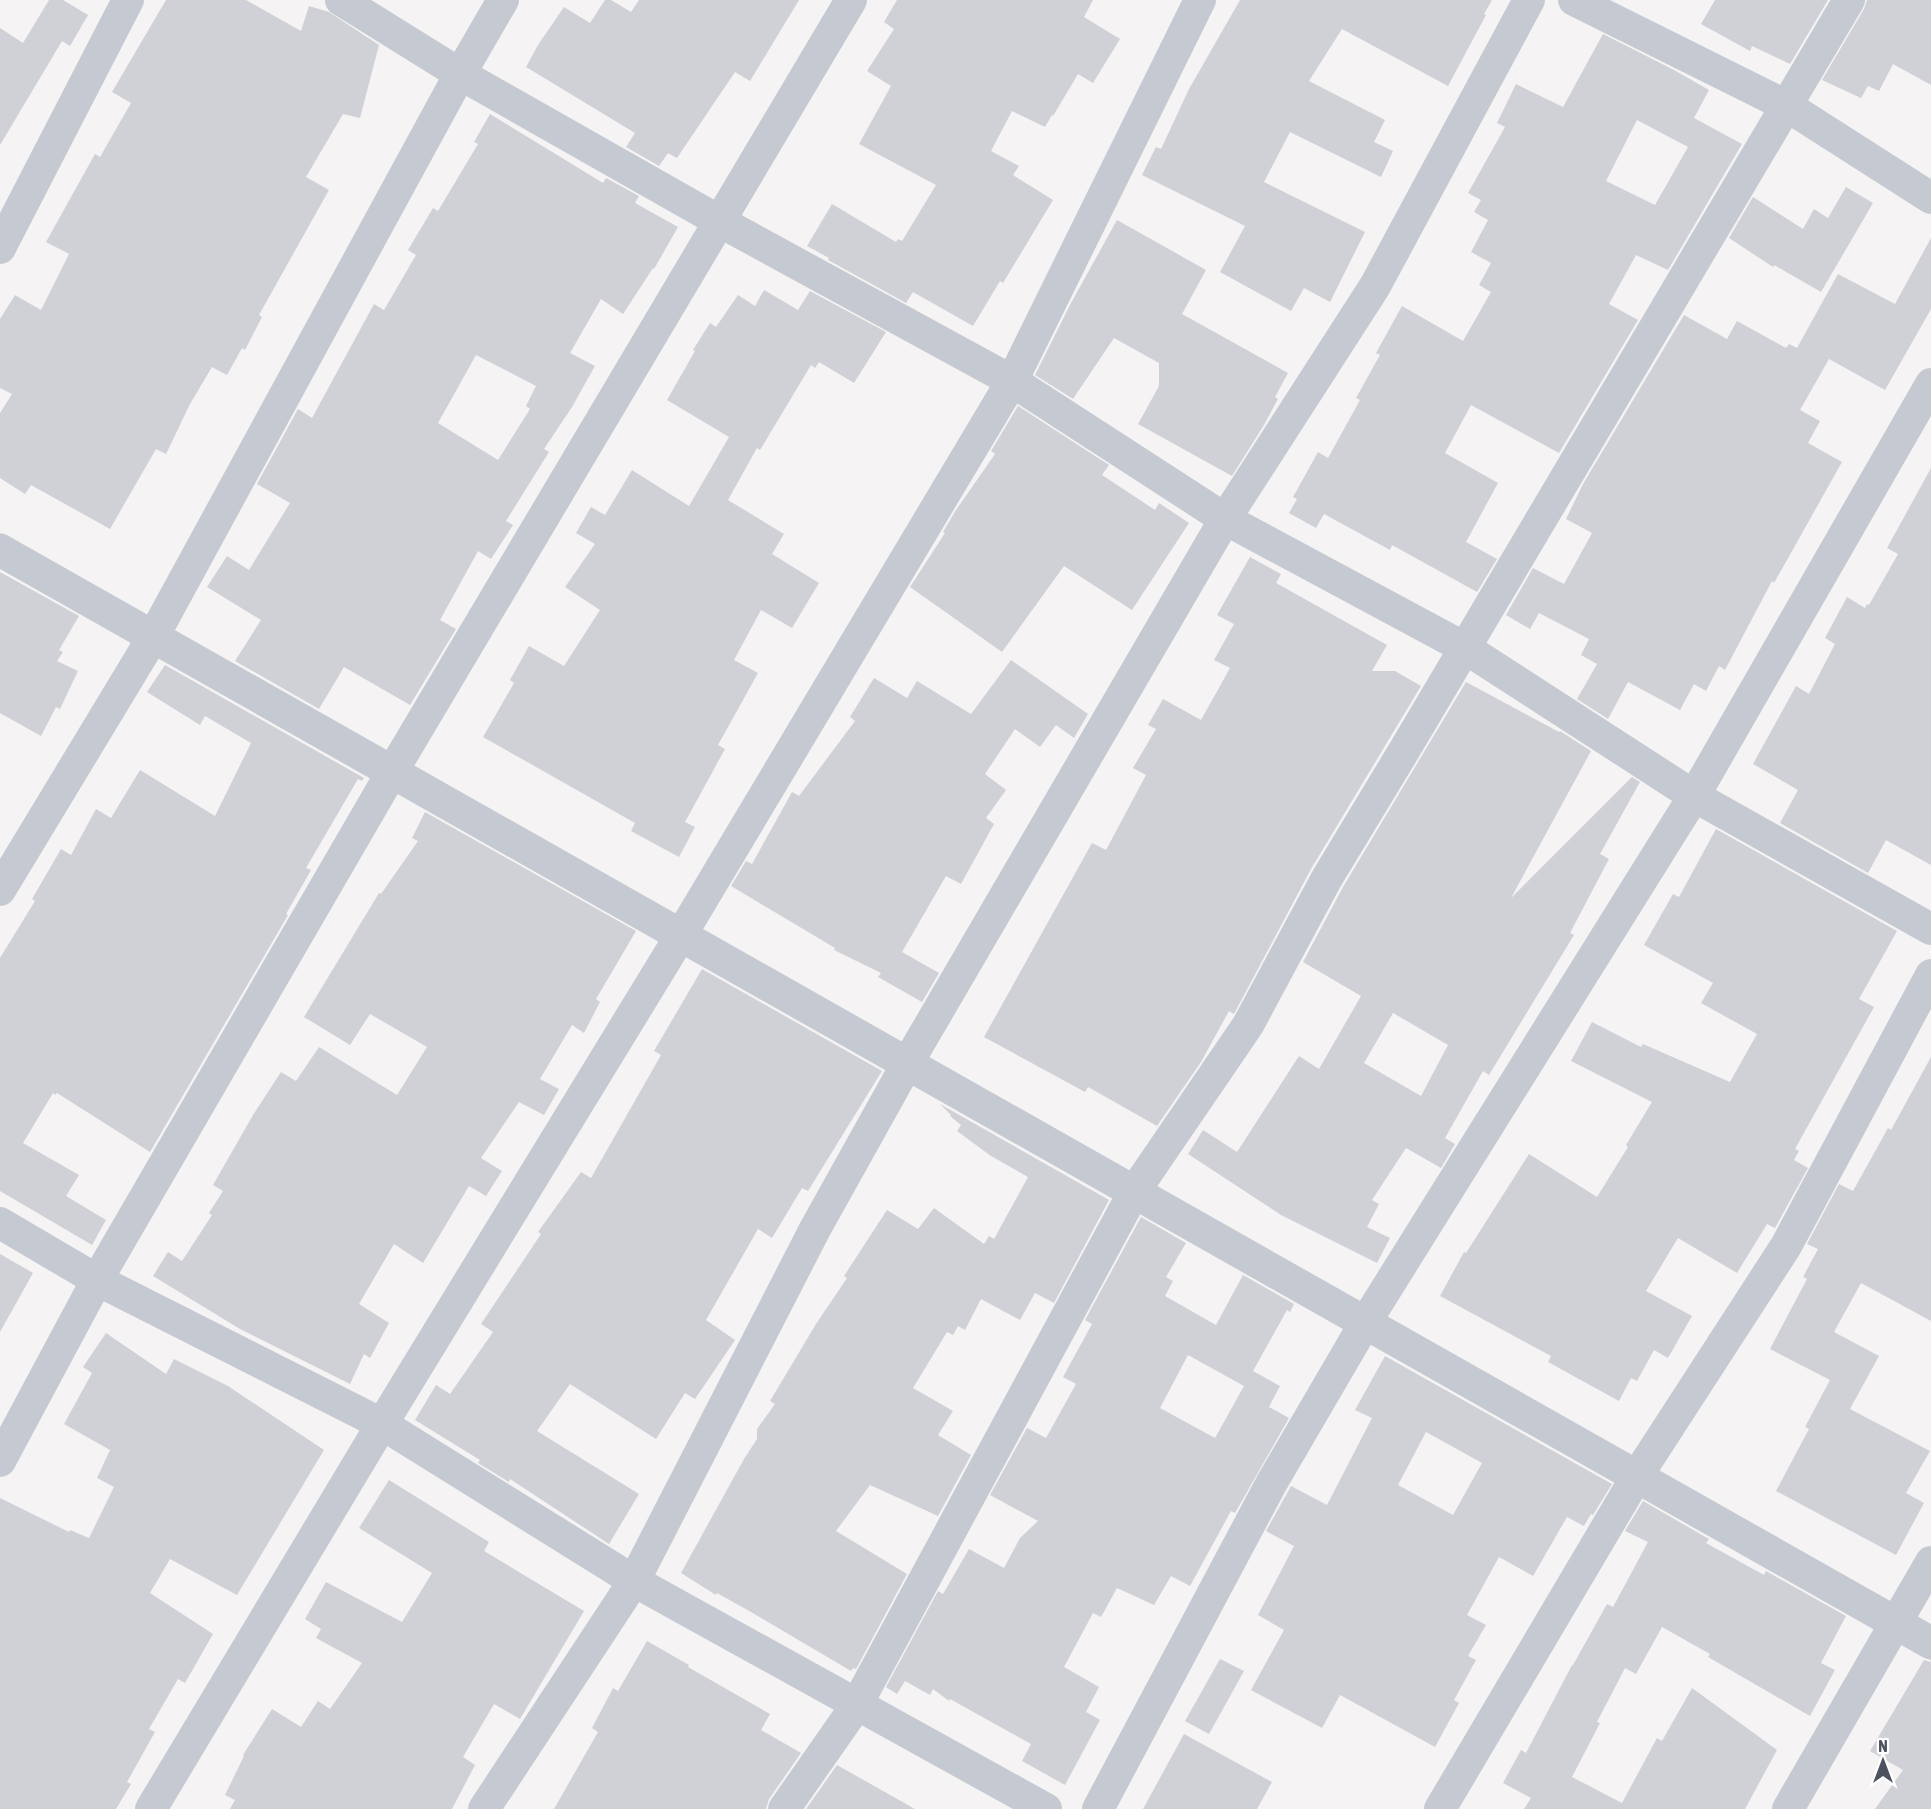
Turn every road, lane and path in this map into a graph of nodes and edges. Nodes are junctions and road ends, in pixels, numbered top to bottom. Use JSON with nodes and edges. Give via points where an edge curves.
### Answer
{"nodes":[{"id":1,"x":128,"y":0,"type":"edge"},
{"id":2,"x":341,"y":0,"type":"edge"},
{"id":3,"x":503,"y":0,"type":"edge"},
{"id":4,"x":851,"y":0,"type":"edge"},
{"id":5,"x":1200,"y":0,"type":"edge"},
{"id":6,"x":1529,"y":0,"type":"edge"},
{"id":7,"x":1574,"y":0,"type":"edge"},
{"id":8,"x":1849,"y":0,"type":"edge"},
{"id":9,"x":460,"y":74,"type":"junction"},
{"id":10,"x":1787,"y":106,"type":"junction"},
{"id":11,"x":1931,"y":198,"type":"edge"},
{"id":12,"x":719,"y":221,"type":"junction"},
{"id":13,"x":0,"y":248,"type":"edge"},
{"id":14,"x":1012,"y":381,"type":"junction"},
{"id":15,"x":1931,"y":384,"type":"edge"},
{"id":16,"x":1225,"y":519,"type":"junction"},
{"id":17,"x":0,"y":550,"type":"edge"},
{"id":18,"x":153,"y":637,"type":"junction"},
{"id":19,"x":1465,"y":648,"type":"junction"},
{"id":20,"x":392,"y":772,"type":"junction"},
{"id":21,"x":1694,"y":796,"type":"junction"},
{"id":22,"x":0,"y":890,"type":"edge"},
{"id":23,"x":1931,"y":929,"type":"edge"},
{"id":24,"x":681,"y":935,"type":"junction"},
{"id":25,"x":1931,"y":975,"type":"edge"},
{"id":26,"x":907,"y":1064,"type":"junction"},
{"id":27,"x":1134,"y":1192,"type":"junction"},
{"id":28,"x":0,"y":1224,"type":"edge"},
{"id":29,"x":97,"y":1280,"type":"junction"},
{"id":30,"x":1365,"y":1323,"type":"junction"},
{"id":31,"x":382,"y":1424,"type":"junction"},
{"id":32,"x":0,"y":1461,"type":"edge"},
{"id":33,"x":1636,"y":1476,"type":"junction"},
{"id":34,"x":1931,"y":1562,"type":"edge"},
{"id":35,"x":634,"y":1581,"type":"junction"},
{"id":36,"x":1895,"y":1623,"type":"junction"},
{"id":37,"x":1931,"y":1643,"type":"edge"},
{"id":38,"x":856,"y":1706,"type":"junction"},
{"id":39,"x":151,"y":1809,"type":"edge"},
{"id":40,"x":484,"y":1809,"type":"edge"},
{"id":41,"x":784,"y":1809,"type":"edge"},
{"id":42,"x":1046,"y":1809,"type":"edge"},
{"id":43,"x":1098,"y":1809,"type":"edge"},
{"id":44,"x":1440,"y":1809,"type":"edge"},
{"id":45,"x":1788,"y":1809,"type":"edge"}],
"edges":[{"from":1,"to":13,"type":"street"},
{"from":2,"to":9,"type":"street"},
{"from":3,"to":9,"type":"street"},
{"from":4,"to":12,"type":"street"},
{"from":5,"to":14,"type":"street"},
{"from":6,"to":16,"type":"street","via":[[1375,286]]},
{"from":7,"to":10,"type":"street"},
{"from":8,"to":10,"type":"street"},
{"from":9,"to":12,"type":"street"},
{"from":9,"to":18,"type":"street"},
{"from":10,"to":11,"type":"street"},
{"from":10,"to":19,"type":"street"},
{"from":12,"to":14,"type":"street"},
{"from":12,"to":20,"type":"street"},
{"from":14,"to":16,"type":"street"},
{"from":14,"to":24,"type":"street"},
{"from":15,"to":21,"type":"street"},
{"from":16,"to":19,"type":"street"},
{"from":16,"to":26,"type":"street"},
{"from":17,"to":18,"type":"street"},
{"from":18,"to":20,"type":"street"},
{"from":18,"to":22,"type":"street"},
{"from":19,"to":21,"type":"street"},
{"from":19,"to":27,"type":"street","via":[[1327,878],[1248,1025]]},
{"from":20,"to":24,"type":"street"},
{"from":20,"to":29,"type":"street"},
{"from":21,"to":23,"type":"street"},
{"from":21,"to":30,"type":"street"},
{"from":24,"to":26,"type":"street"},
{"from":24,"to":31,"type":"street"},
{"from":25,"to":33,"type":"street","via":[[1786,1246]]},
{"from":26,"to":27,"type":"street"},
{"from":26,"to":35,"type":"street","via":[[815,1229]]},
{"from":27,"to":30,"type":"street"},
{"from":27,"to":38,"type":"street"},
{"from":28,"to":29,"type":"street"},
{"from":29,"to":31,"type":"street"},
{"from":29,"to":32,"type":"street"},
{"from":30,"to":33,"type":"street"},
{"from":30,"to":43,"type":"street","via":[[1271,1484]]},
{"from":31,"to":35,"type":"street"},
{"from":31,"to":39,"type":"street"},
{"from":33,"to":36,"type":"street"},
{"from":33,"to":44,"type":"street"},
{"from":34,"to":36,"type":"street"},
{"from":35,"to":38,"type":"street"},
{"from":35,"to":40,"type":"street"},
{"from":36,"to":37,"type":"street"},
{"from":36,"to":45,"type":"street"},
{"from":38,"to":41,"type":"street"},
{"from":38,"to":42,"type":"street"}]}
